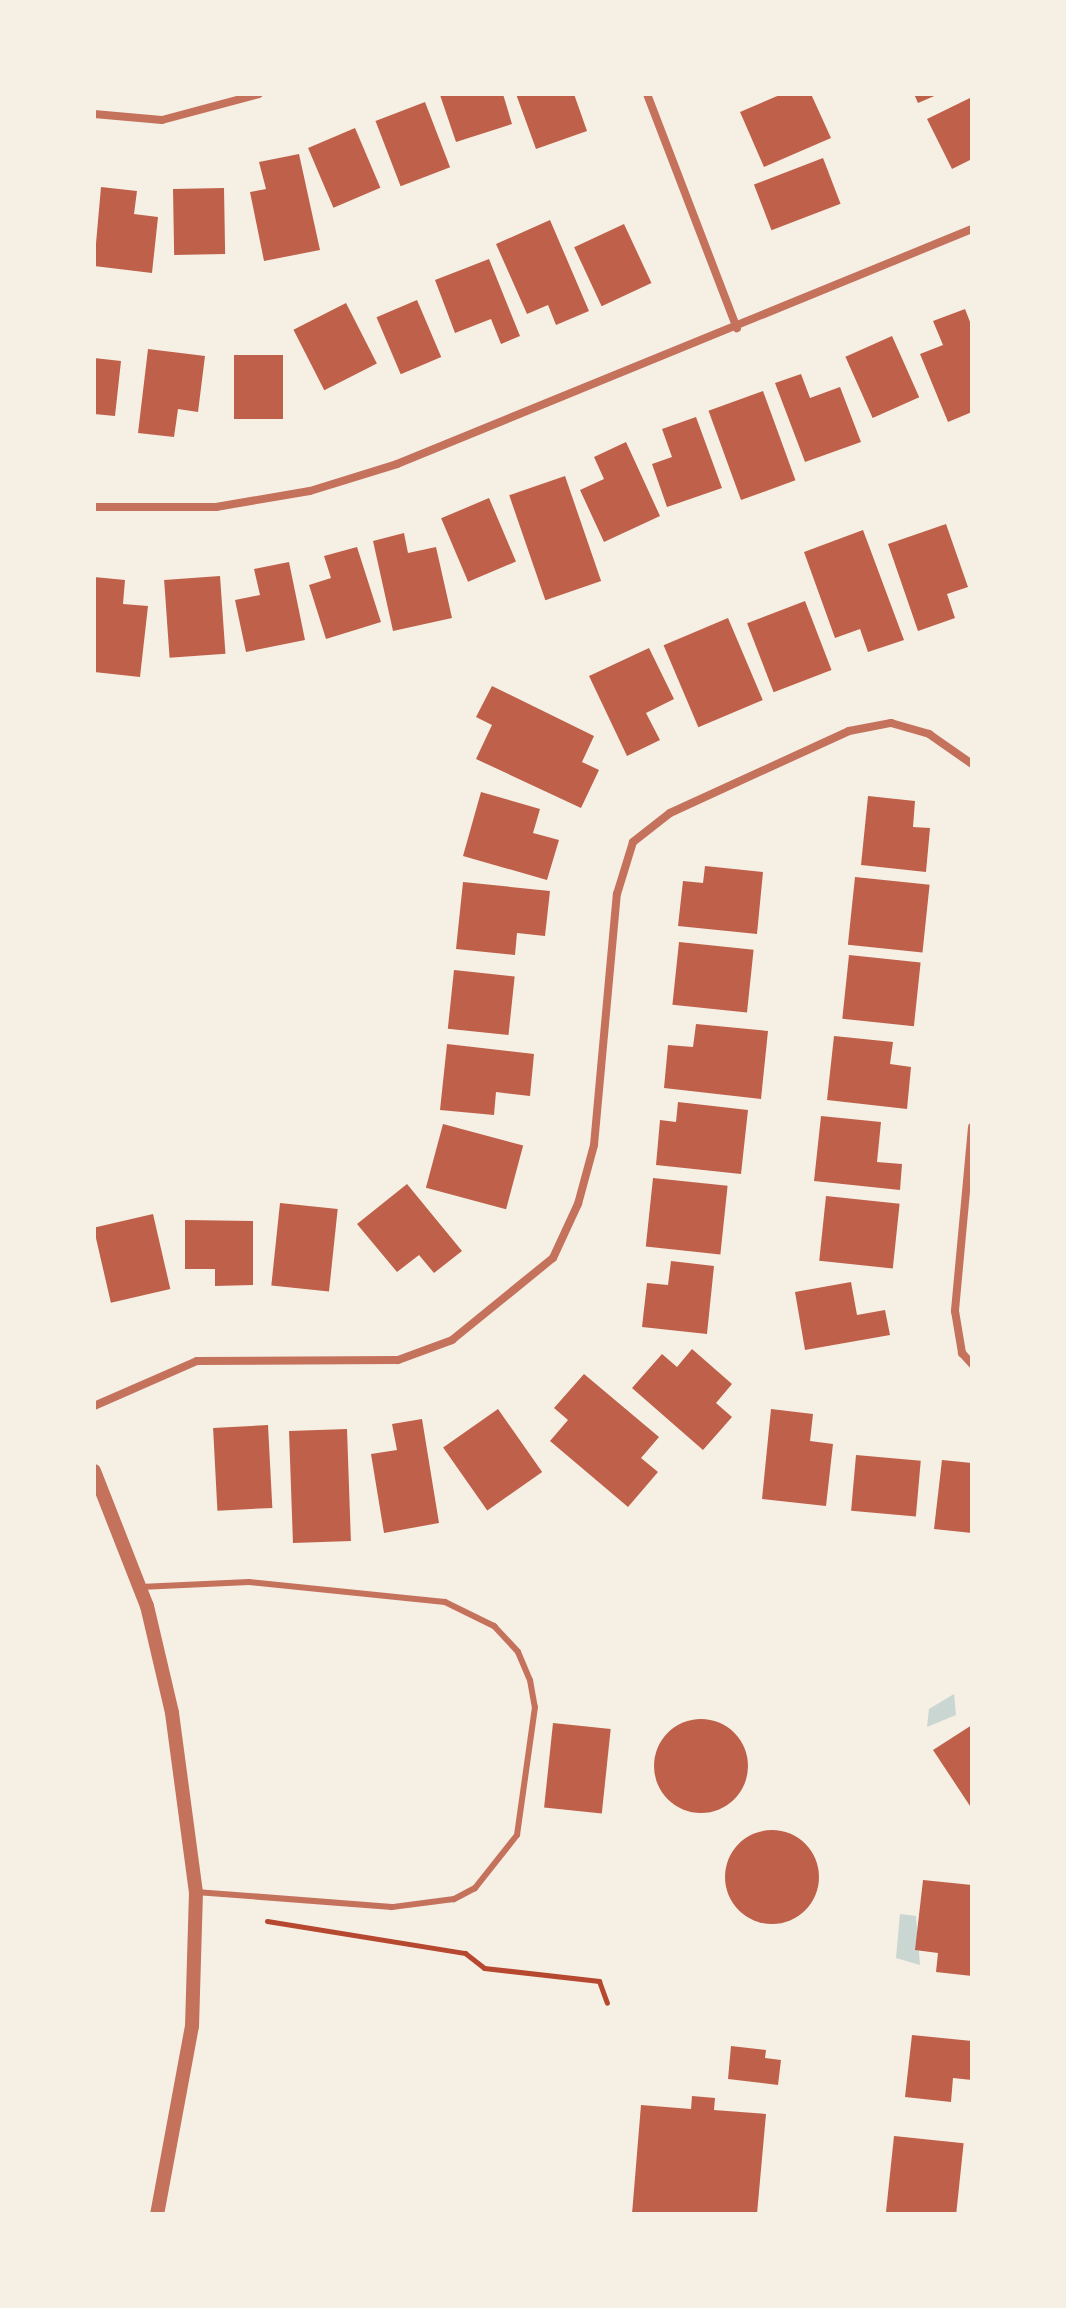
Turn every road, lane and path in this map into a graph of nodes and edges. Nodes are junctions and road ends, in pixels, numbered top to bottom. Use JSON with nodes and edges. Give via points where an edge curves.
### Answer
{"nodes":[{"id":1,"x":259,"y":94,"type":"edge"},
{"id":2,"x":647,"y":94,"type":"edge"},
{"id":3,"x":94,"y":114,"type":"edge"},
{"id":4,"x":972,"y":229,"type":"edge"},
{"id":5,"x":737,"y":328,"type":"junction"},
{"id":6,"x":94,"y":507,"type":"edge"},
{"id":7,"x":972,"y":764,"type":"edge"},
{"id":8,"x":972,"y":1127,"type":"edge"},
{"id":9,"x":972,"y":1364,"type":"edge"},
{"id":10,"x":94,"y":1406,"type":"edge"},
{"id":11,"x":94,"y":1471,"type":"edge"},
{"id":12,"x":140,"y":1587,"type":"junction"},
{"id":13,"x":196,"y":1892,"type":"junction"},
{"id":14,"x":267,"y":1921,"type":"dead end"},
{"id":15,"x":607,"y":2003,"type":"dead end"},
{"id":16,"x":157,"y":2214,"type":"edge"}],
"edges":[{"from":1,"to":3,"type":"street","via":[[162,120]]},
{"from":2,"to":5,"type":"street"},
{"from":4,"to":5,"type":"street"},
{"from":5,"to":6,"type":"street","via":[[397,464],[310,491],[216,507]]},
{"from":7,"to":10,"type":"street","via":[[929,734],[891,723],[849,731],[670,813],[633,842],[617,894],[594,1145],[578,1204],[553,1258],[464,1331],[398,1360],[197,1361]]},
{"from":8,"to":9,"type":"street","via":[[955,1311],[962,1353]]},
{"from":11,"to":12,"type":"street"},
{"from":12,"to":13,"type":"street","via":[[188,1796]]},
{"from":12,"to":13,"type":"lane","via":[[249,1582],[445,1602],[476,1613],[518,1652],[535,1707],[517,1835],[475,1888],[454,1899],[392,1907]]},
{"from":13,"to":16,"type":"street","via":[[192,2026]]},
{"from":14,"to":15,"type":"path","via":[[465,1953],[484,1968],[599,1981]]}]}
